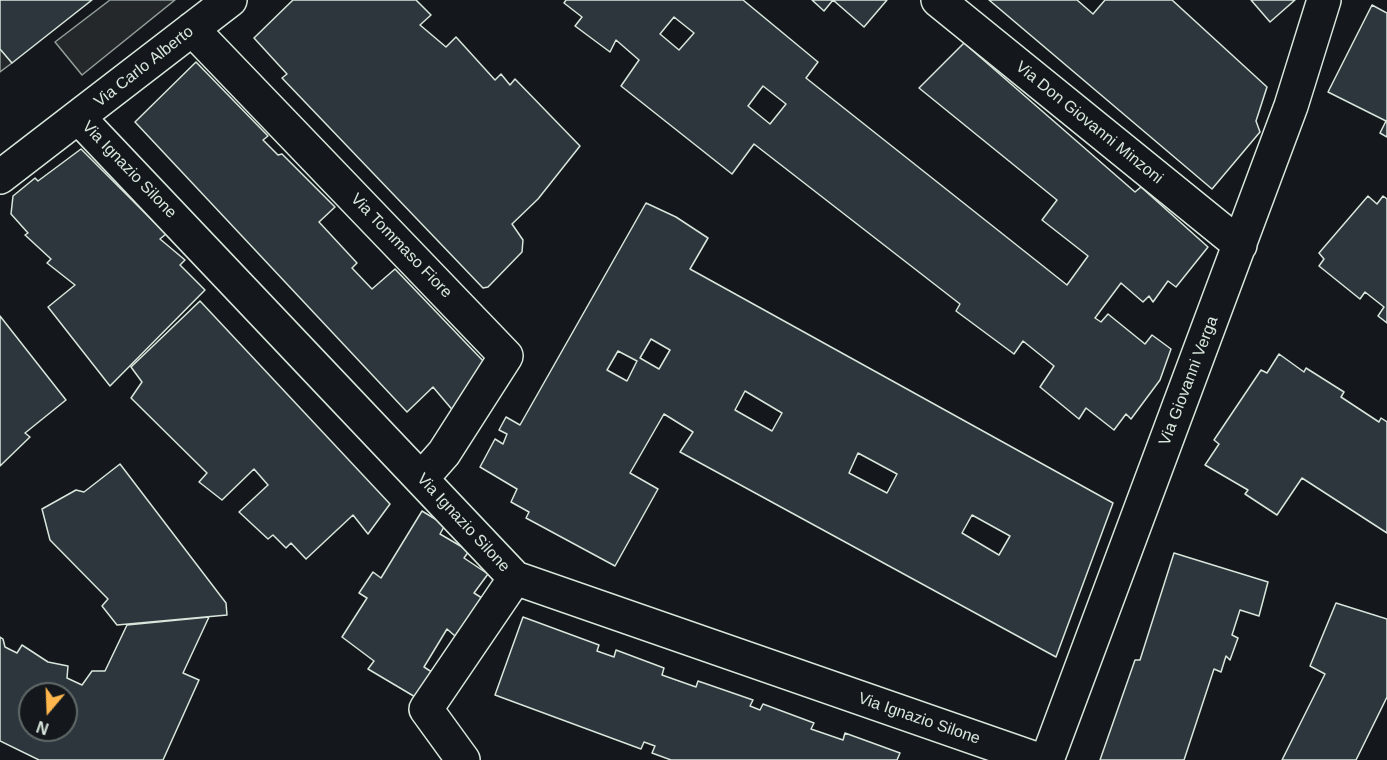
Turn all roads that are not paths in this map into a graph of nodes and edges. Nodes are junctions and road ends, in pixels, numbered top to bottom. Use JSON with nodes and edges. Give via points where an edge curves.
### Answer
{"nodes":[{"id":1,"x":230,"y":0,"type":"edge"},
{"id":2,"x":938,"y":0,"type":"edge"},
{"id":3,"x":1324,"y":0,"type":"edge"},
{"id":4,"x":192,"y":29,"type":"junction"},
{"id":5,"x":79,"y":118,"type":"junction"},
{"id":6,"x":2,"y":172,"type":"edge"},
{"id":7,"x":1240,"y":245,"type":"junction"},
{"id":8,"x":422,"y":478,"type":"junction"},
{"id":9,"x":515,"y":578,"type":"junction"},
{"id":10,"x":464,"y":760,"type":"edge"},
{"id":11,"x":1039,"y":760,"type":"edge"},
{"id":12,"x":1047,"y":760,"type":"edge"}],
"edges":[{"from":1,"to":4,"type":"street","name":"Via Carlo Alberto"},
{"from":2,"to":7,"type":"street","name":"Via Don Giovanni Minzoni"},
{"from":3,"to":7,"type":"street","name":"Via Giovanni Verga","via":[[1291,106]]},
{"from":4,"to":5,"type":"street","name":"Via Carlo Alberto"},
{"from":4,"to":8,"type":"street","name":"Via Tommaso Fiore","via":[[506,356],[444,453]]},
{"from":5,"to":6,"type":"street","name":"Via Carlo Alberto"},
{"from":5,"to":8,"type":"street","name":"Via Ignazio Silone"},
{"from":7,"to":12,"type":"street","name":"Via Giovanni Verga"},
{"from":8,"to":9,"type":"street","name":"Via Ignazio Silone"},
{"from":9,"to":10,"type":"street","via":[[426,709]]},
{"from":9,"to":11,"type":"street","name":"Via Ignazio Silone"}]}
